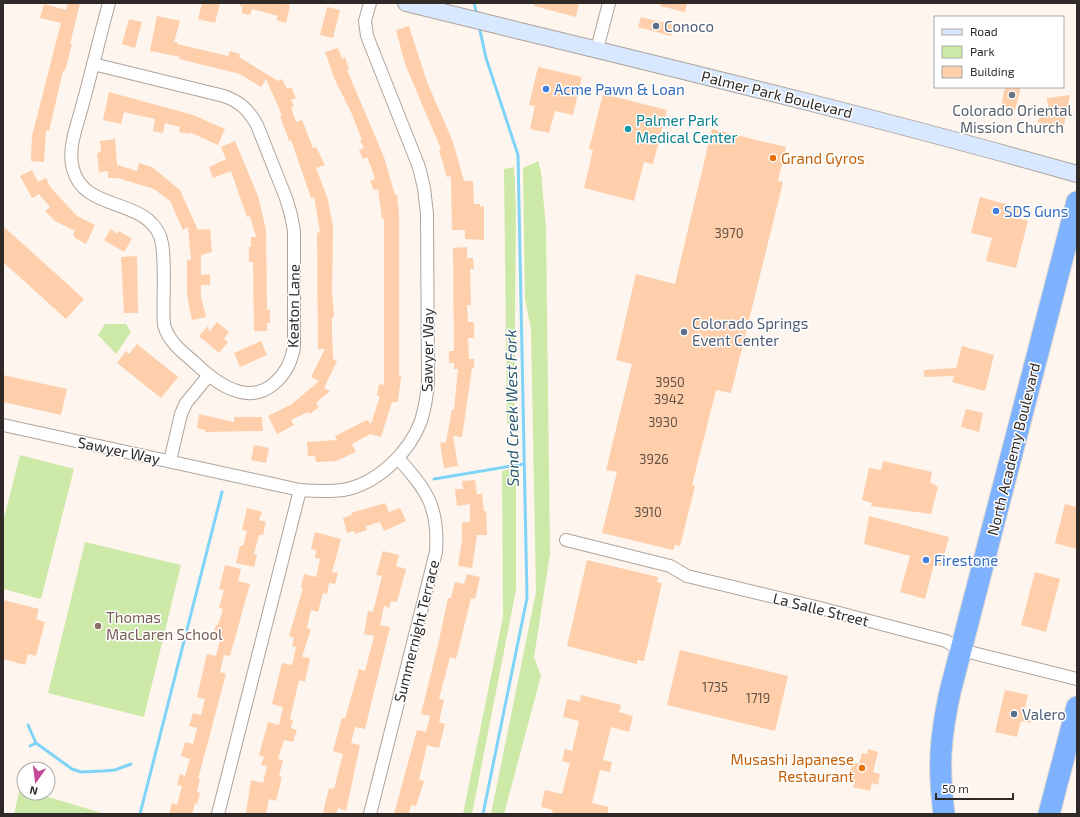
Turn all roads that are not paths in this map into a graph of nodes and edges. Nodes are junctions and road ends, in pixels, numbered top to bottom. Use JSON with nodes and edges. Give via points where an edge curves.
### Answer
{"nodes":[{"id":1,"x":109,"y":3,"type":"edge"},
{"id":2,"x":370,"y":3,"type":"edge"},
{"id":3,"x":406,"y":3,"type":"edge"},
{"id":4,"x":609,"y":3,"type":"edge"},
{"id":5,"x":597,"y":49,"type":"junction"},
{"id":6,"x":93,"y":64,"type":"junction"},
{"id":7,"x":1077,"y":174,"type":"edge"},
{"id":8,"x":1077,"y":202,"type":"edge"},
{"id":9,"x":209,"y":375,"type":"junction"},
{"id":10,"x":3,"y":425,"type":"edge"},
{"id":11,"x":398,"y":458,"type":"junction"},
{"id":12,"x":170,"y":461,"type":"junction"},
{"id":13,"x":300,"y":490,"type":"junction"},
{"id":14,"x":566,"y":540,"type":"dead end"},
{"id":15,"x":962,"y":650,"type":"junction"},
{"id":16,"x":1077,"y":679,"type":"edge"},
{"id":17,"x":1077,"y":707,"type":"edge"},
{"id":18,"x":218,"y":814,"type":"edge"},
{"id":19,"x":370,"y":814,"type":"edge"},
{"id":20,"x":944,"y":814,"type":"edge"},
{"id":21,"x":1049,"y":814,"type":"edge"}],
"edges":[{"from":1,"to":6,"type":"street","name":"Keaton Lane"},
{"from":2,"to":11,"type":"street","name":"Sawyer Way","via":[[365,21],[367,36],[419,167],[427,214],[426,404],[412,440]]},
{"from":3,"to":5,"type":"main road","name":"Palmer Park Boulevard"},
{"from":4,"to":5,"type":"street"},
{"from":5,"to":7,"type":"main road","name":"Palmer Park Boulevard","via":[[940,136]]},
{"from":6,"to":9,"type":"street","name":"Keaton Lane","via":[[71,152],[73,169],[78,182],[87,192],[101,200],[126,207],[154,226],[163,250],[164,316],[167,333],[176,346]]},
{"from":6,"to":9,"type":"street","name":"Keaton Lane","via":[[224,96],[240,103],[256,124],[286,198],[294,231],[294,347],[289,366],[278,381],[263,391],[253,393],[235,391]]},
{"from":8,"to":15,"type":"highway","name":"North Academy Boulevard"},
{"from":9,"to":12,"type":"street","via":[[186,403],[181,414]]},
{"from":10,"to":12,"type":"street","name":"Sawyer Way"},
{"from":11,"to":13,"type":"street","name":"Sawyer Way","via":[[380,474],[363,484],[344,490]]},
{"from":11,"to":19,"type":"street","name":"Summernight Terrace","via":[[421,484],[430,499],[436,519],[436,552]]},
{"from":12,"to":13,"type":"street","name":"Sawyer Way"},
{"from":13,"to":18,"type":"street"},
{"from":14,"to":15,"type":"street","name":"La Salle Street","via":[[670,566],[687,576],[946,641]]},
{"from":15,"to":16,"type":"street","name":"La Salle Street"},
{"from":15,"to":20,"type":"highway","name":"North Academy Boulevard","via":[[941,732],[939,763]]},
{"from":17,"to":21,"type":"highway"}]}
